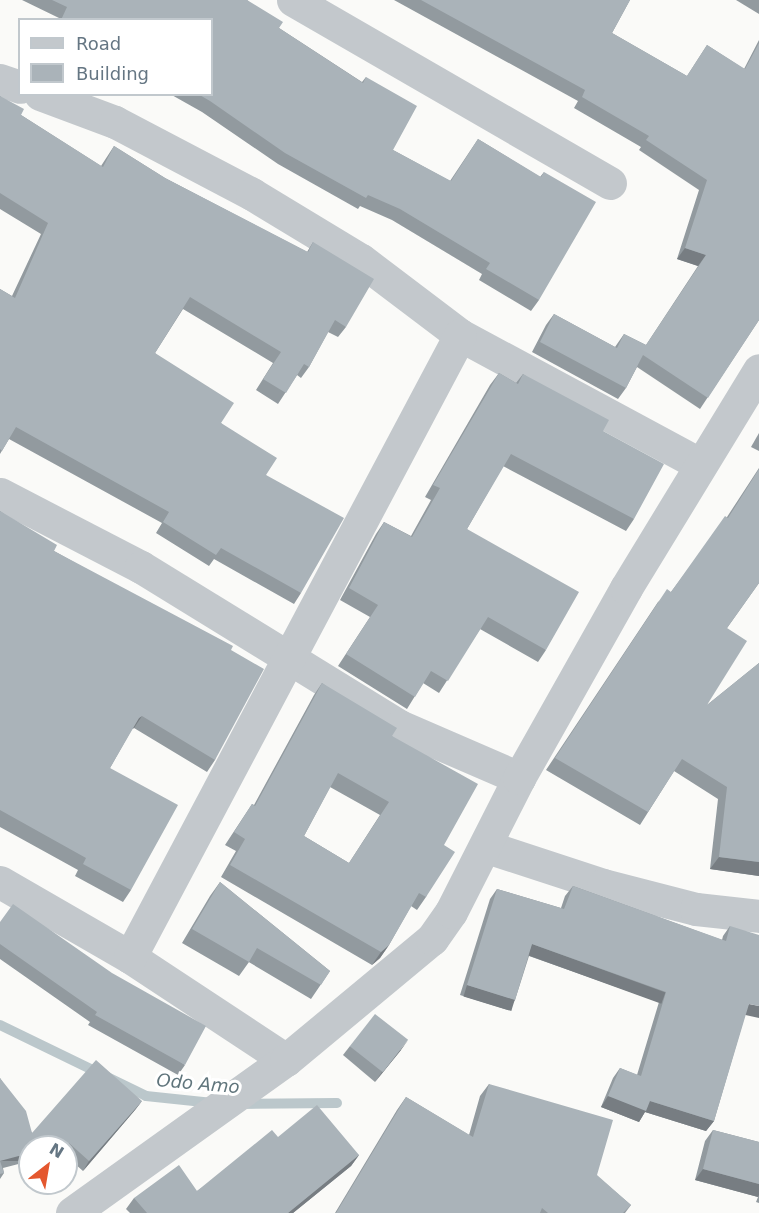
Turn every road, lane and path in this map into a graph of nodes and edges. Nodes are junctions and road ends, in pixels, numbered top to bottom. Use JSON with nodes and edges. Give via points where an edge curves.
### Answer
{"nodes":[{"id":1,"x":312,"y":5,"type":"edge"},
{"id":2,"x":0,"y":80,"type":"edge"},
{"id":3,"x":18,"y":86,"type":"edge"},
{"id":4,"x":45,"y":96,"type":"edge"},
{"id":5,"x":610,"y":183,"type":"dead end"},
{"id":6,"x":460,"y":335,"type":"junction"},
{"id":7,"x":759,"y":370,"type":"edge"},
{"id":8,"x":700,"y":464,"type":"junction"},
{"id":9,"x":0,"y":494,"type":"edge"},
{"id":10,"x":290,"y":661,"type":"junction"},
{"id":11,"x":519,"y":778,"type":"junction"},
{"id":12,"x":487,"y":847,"type":"junction"},
{"id":13,"x":0,"y":882,"type":"edge"},
{"id":14,"x":759,"y":916,"type":"edge"},
{"id":15,"x":130,"y":957,"type":"junction"},
{"id":16,"x":286,"y":1060,"type":"junction"},
{"id":17,"x":72,"y":1213,"type":"edge"}],
"edges":[{"from":1,"to":5,"type":"street"},
{"from":2,"to":3,"type":"street"},
{"from":4,"to":6,"type":"street","via":[[115,122],[252,194],[362,260]]},
{"from":6,"to":8,"type":"street"},
{"from":6,"to":10,"type":"street"},
{"from":7,"to":8,"type":"street"},
{"from":8,"to":11,"type":"street"},
{"from":9,"to":10,"type":"street","via":[[141,567]]},
{"from":10,"to":11,"type":"street","via":[[399,726]]},
{"from":10,"to":15,"type":"street"},
{"from":11,"to":12,"type":"street"},
{"from":12,"to":14,"type":"street","via":[[603,885],[696,909]]},
{"from":12,"to":16,"type":"street","via":[[432,939]]},
{"from":13,"to":15,"type":"street"},
{"from":15,"to":16,"type":"street"},
{"from":16,"to":17,"type":"street"}]}
